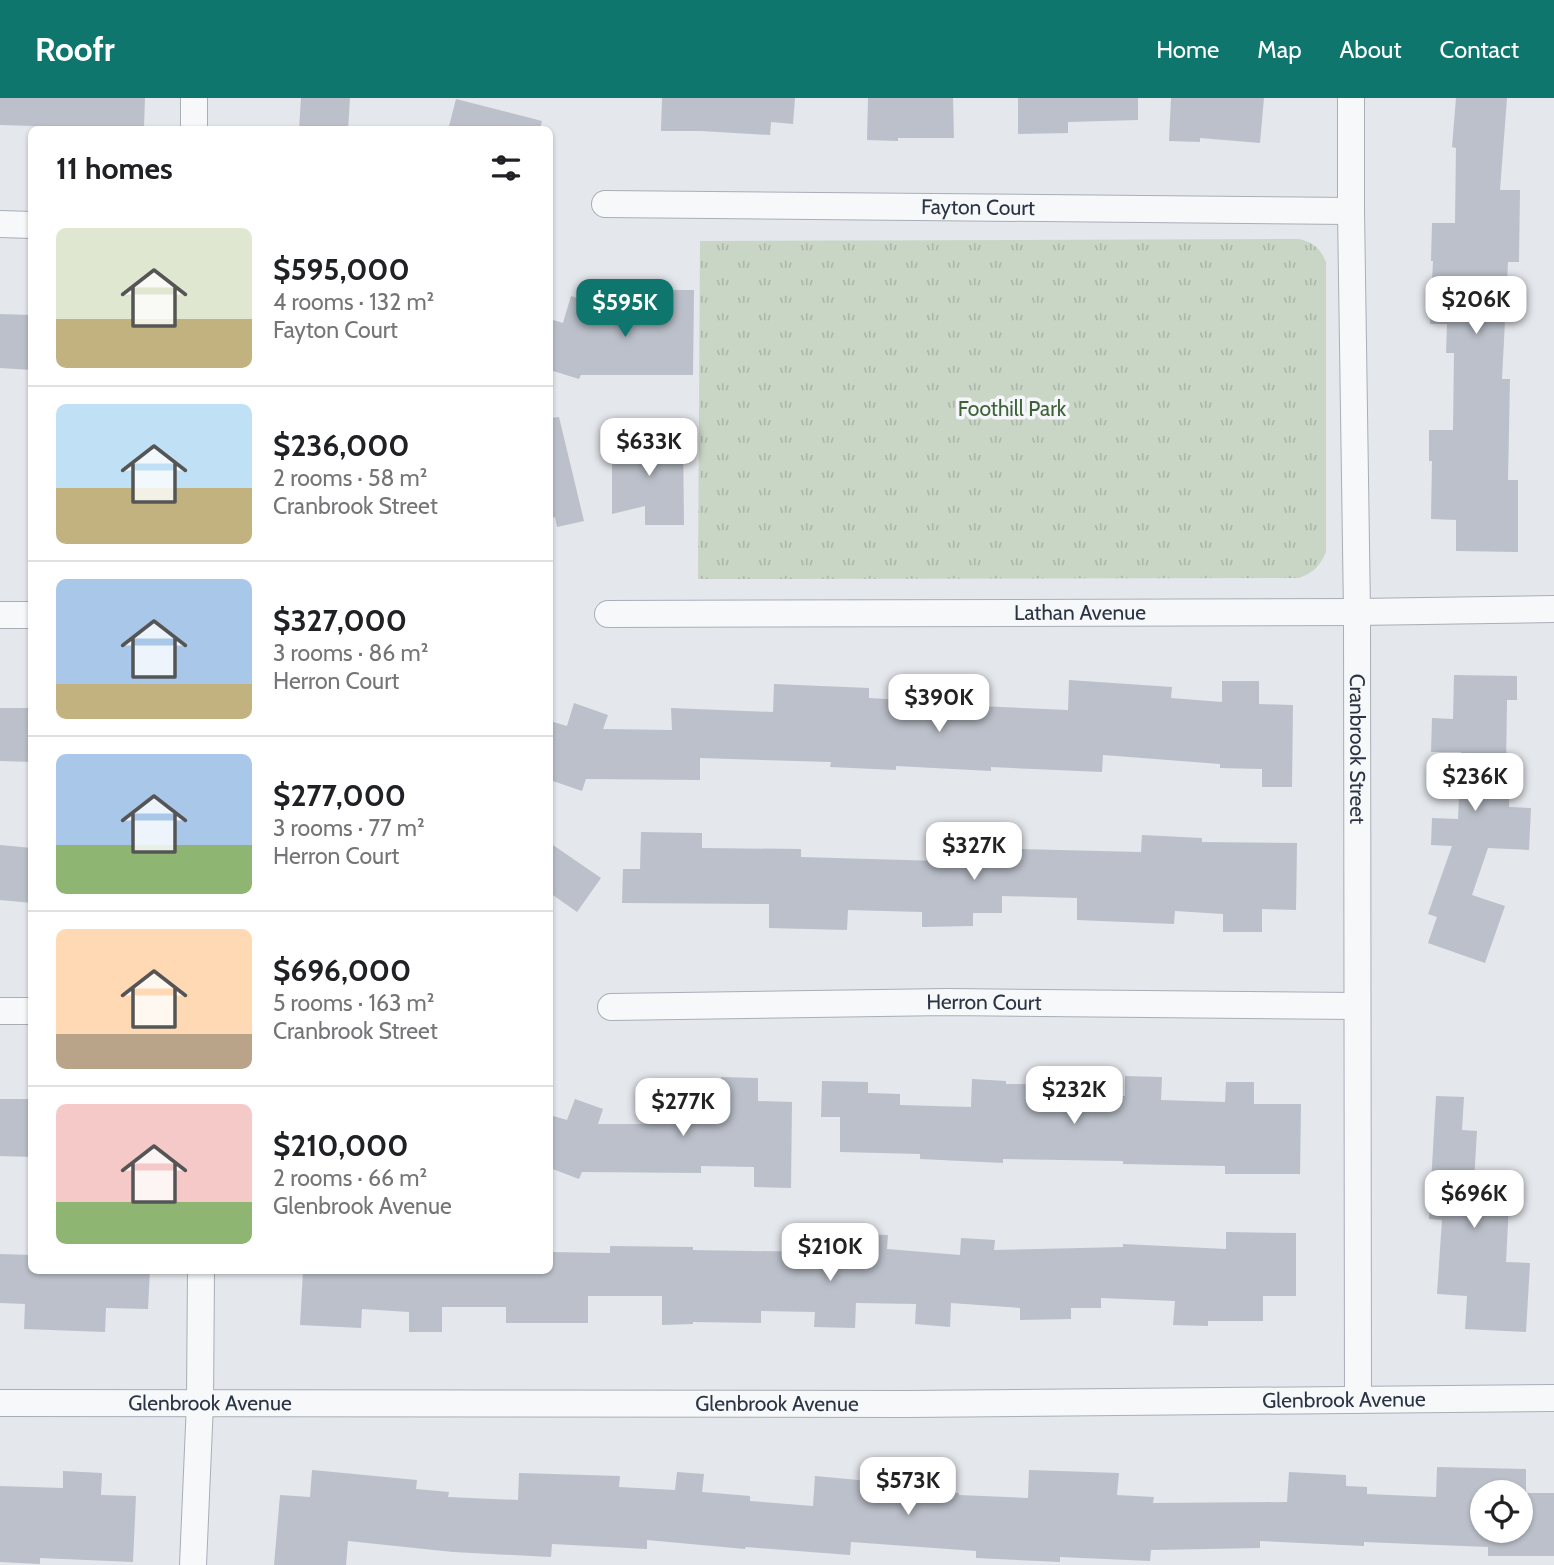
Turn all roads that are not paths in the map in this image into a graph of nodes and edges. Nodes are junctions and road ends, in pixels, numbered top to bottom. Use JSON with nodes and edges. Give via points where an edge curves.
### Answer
{"nodes":[{"id":1,"x":194,"y":98,"type":"edge"},
{"id":2,"x":1351,"y":98,"type":"edge"},
{"id":3,"x":194,"y":126,"type":"edge"},
{"id":4,"x":605,"y":204,"type":"dead end"},
{"id":5,"x":1351,"y":211,"type":"junction"},
{"id":6,"x":0,"y":224,"type":"edge"},
{"id":7,"x":28,"y":225,"type":"edge"},
{"id":8,"x":1554,"y":609,"type":"edge"},
{"id":9,"x":1357,"y":612,"type":"junction"},
{"id":10,"x":608,"y":614,"type":"dead end"},
{"id":11,"x":0,"y":615,"type":"edge"},
{"id":12,"x":28,"y":615,"type":"edge"},
{"id":13,"x":1357,"y":1006,"type":"junction"},
{"id":14,"x":611,"y":1007,"type":"dead end"},
{"id":15,"x":0,"y":1011,"type":"edge"},
{"id":16,"x":28,"y":1011,"type":"edge"},
{"id":17,"x":201,"y":1274,"type":"edge"},
{"id":18,"x":1554,"y":1398,"type":"edge"},
{"id":19,"x":1358,"y":1400,"type":"junction"},
{"id":20,"x":0,"y":1403,"type":"edge"},
{"id":21,"x":200,"y":1403,"type":"junction"},
{"id":22,"x":193,"y":1565,"type":"edge"}],
"edges":[{"from":1,"to":3,"type":"street"},
{"from":2,"to":5,"type":"street","name":"Cranbrook Street"},
{"from":4,"to":5,"type":"street","name":"Fayton Court"},
{"from":5,"to":9,"type":"street","name":"Cranbrook Street"},
{"from":6,"to":7,"type":"street"},
{"from":8,"to":9,"type":"street","name":"Lathan Avenue"},
{"from":9,"to":10,"type":"street","name":"Lathan Avenue"},
{"from":9,"to":13,"type":"street","name":"Cranbrook Street"},
{"from":11,"to":12,"type":"street"},
{"from":13,"to":14,"type":"street","name":"Herron Court","via":[[947,1002]]},
{"from":13,"to":19,"type":"street","name":"Cranbrook Street"},
{"from":15,"to":16,"type":"street"},
{"from":17,"to":21,"type":"street"},
{"from":18,"to":19,"type":"street","name":"Glenbrook Avenue"},
{"from":19,"to":21,"type":"street","name":"Glenbrook Avenue"},
{"from":20,"to":21,"type":"street","name":"Glenbrook Avenue"},
{"from":21,"to":22,"type":"street"}]}
